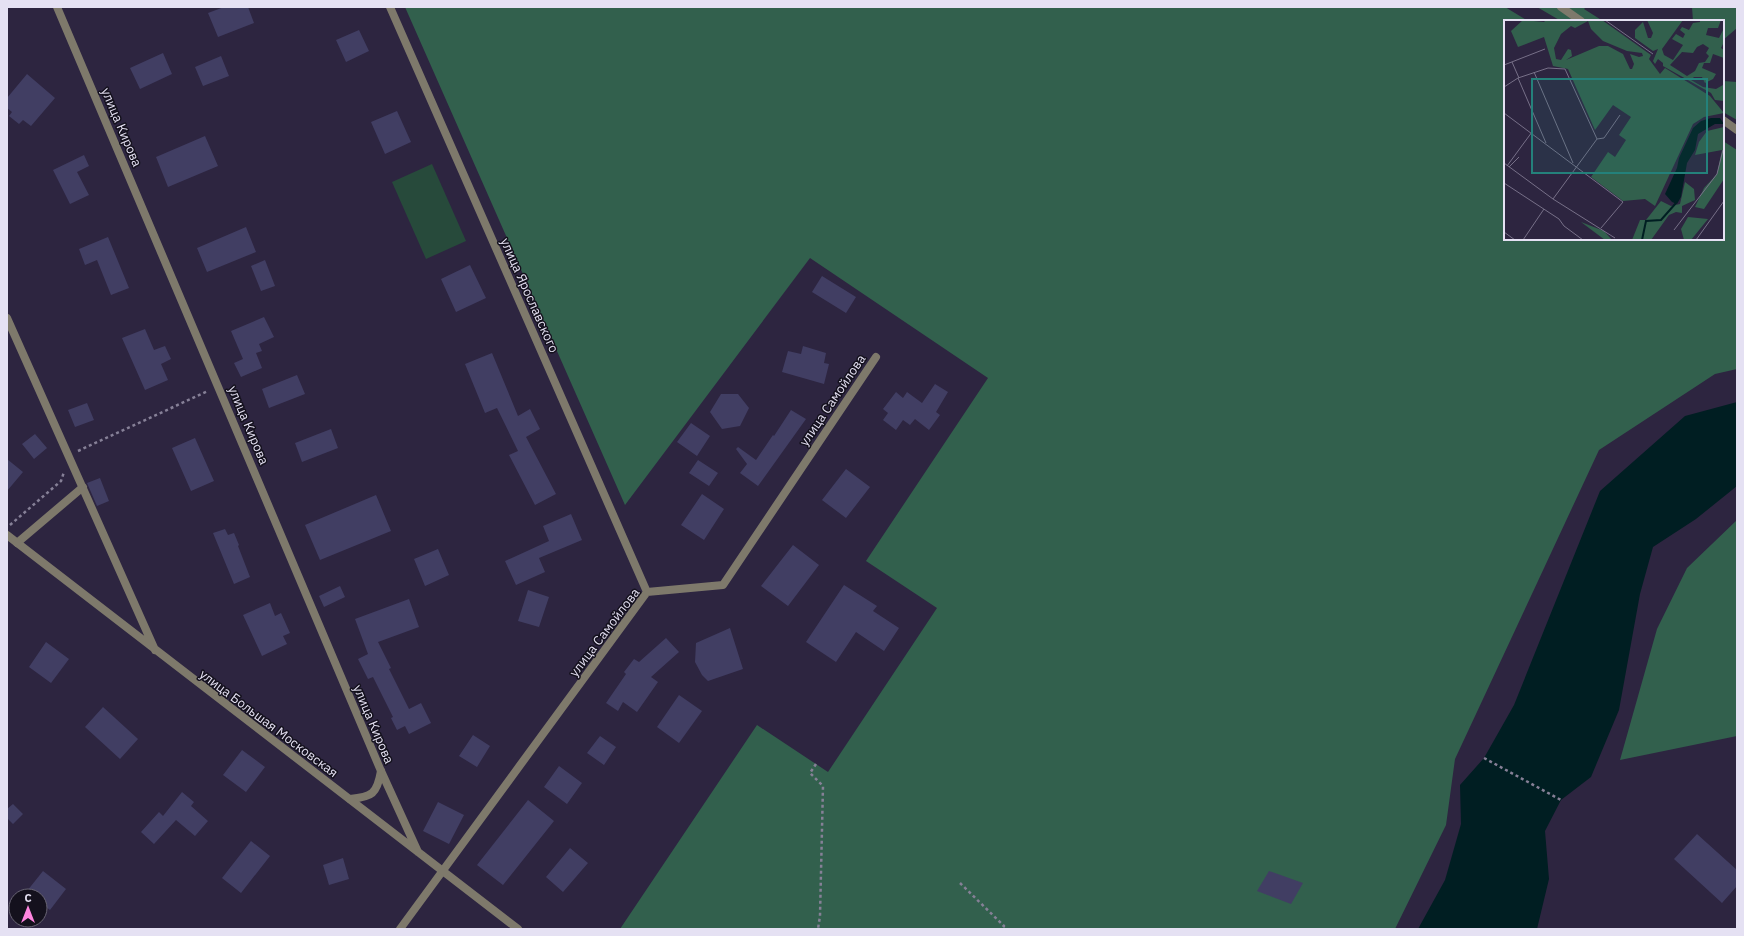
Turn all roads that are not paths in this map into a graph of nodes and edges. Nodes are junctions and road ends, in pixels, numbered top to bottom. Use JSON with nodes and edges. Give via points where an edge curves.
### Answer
{"nodes":[{"id":1,"x":57,"y":7,"type":"edge"},
{"id":2,"x":390,"y":7,"type":"edge"},
{"id":3,"x":1562,"y":7,"type":"edge"},
{"id":4,"x":1581,"y":20,"type":"edge"},
{"id":5,"x":1724,"y":121,"type":"edge"},
{"id":6,"x":1737,"y":130,"type":"edge"},
{"id":7,"x":7,"y":318,"type":"edge"},
{"id":8,"x":876,"y":357,"type":"dead end"},
{"id":9,"x":83,"y":487,"type":"junction"},
{"id":10,"x":7,"y":535,"type":"edge"},
{"id":11,"x":17,"y":543,"type":"junction"},
{"id":12,"x":647,"y":592,"type":"junction"},
{"id":13,"x":155,"y":650,"type":"junction"},
{"id":14,"x":381,"y":771,"type":"junction"},
{"id":15,"x":350,"y":799,"type":"junction"},
{"id":16,"x":418,"y":852,"type":"junction"},
{"id":17,"x":442,"y":871,"type":"junction"},
{"id":18,"x":400,"y":929,"type":"edge"},
{"id":19,"x":518,"y":929,"type":"edge"}],
"edges":[{"from":1,"to":14,"type":"street","name":"улица Кирова"},
{"from":2,"to":12,"type":"street","name":"улица Ярославского"},
{"from":3,"to":4,"type":"street"},
{"from":5,"to":6,"type":"street"},
{"from":7,"to":9,"type":"street"},
{"from":8,"to":12,"type":"street","name":"улица Самойлова","via":[[723,585]]},
{"from":9,"to":11,"type":"street"},
{"from":9,"to":13,"type":"street"},
{"from":10,"to":11,"type":"street","name":"улица Большая Московская"},
{"from":11,"to":13,"type":"street","name":"улица Большая Московская"},
{"from":12,"to":17,"type":"street","name":"улица Самойлова"},
{"from":13,"to":15,"type":"street","name":"улица Большая Московская"},
{"from":14,"to":15,"type":"street","via":[[379,786],[373,794]]},
{"from":14,"to":16,"type":"street","name":"улица Кирова"},
{"from":15,"to":16,"type":"street","name":"улица Большая Московская"},
{"from":16,"to":17,"type":"street","name":"улица Большая Московская"},
{"from":17,"to":18,"type":"street","name":"улица Самойлова"},
{"from":17,"to":19,"type":"street","name":"улица Большая Московская"}]}
